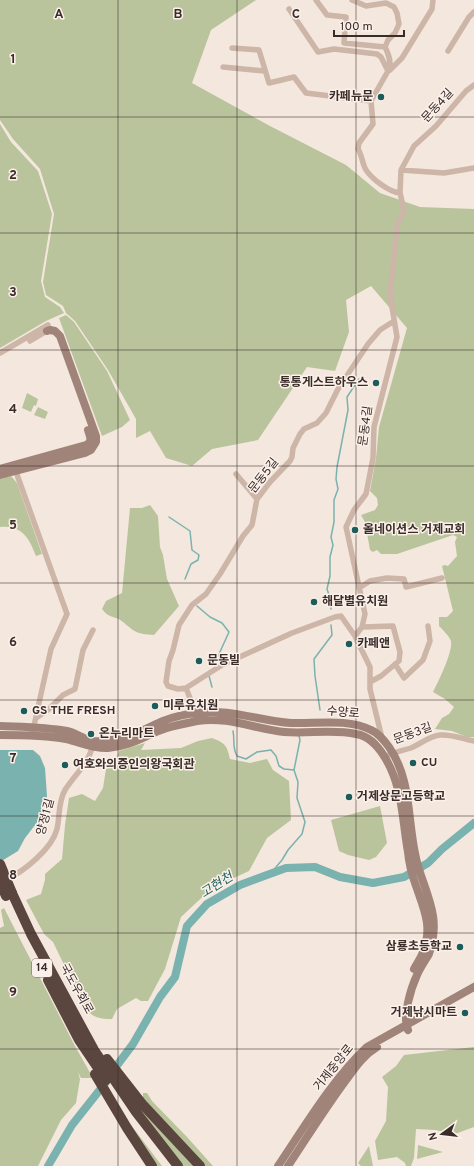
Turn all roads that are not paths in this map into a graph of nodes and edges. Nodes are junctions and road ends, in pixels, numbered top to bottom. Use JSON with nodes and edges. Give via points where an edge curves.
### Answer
{"nodes":[{"id":1,"x":316,"y":0,"type":"edge"},
{"id":2,"x":352,"y":0,"type":"edge"},
{"id":3,"x":433,"y":0,"type":"edge"},
{"id":4,"x":289,"y":9,"type":"dead end"},
{"id":5,"x":474,"y":12,"type":"edge"},
{"id":6,"x":385,"y":47,"type":"junction"},
{"id":7,"x":232,"y":48,"type":"dead end"},
{"id":8,"x":448,"y":51,"type":"dead end"},
{"id":9,"x":223,"y":67,"type":"dead end"},
{"id":10,"x":265,"y":71,"type":"junction"},
{"id":11,"x":388,"y":71,"type":"junction"},
{"id":12,"x":474,"y":85,"type":"edge"},
{"id":13,"x":371,"y":101,"type":"junction"},
{"id":14,"x":474,"y":168,"type":"edge"},
{"id":15,"x":401,"y":170,"type":"junction"},
{"id":16,"x":400,"y":193,"type":"junction"},
{"id":17,"x":394,"y":321,"type":"junction"},
{"id":18,"x":47,"y":328,"type":"junction"},
{"id":19,"x":30,"y":341,"type":"dead end"},
{"id":20,"x":0,"y":353,"type":"edge"},
{"id":21,"x":14,"y":468,"type":"junction"},
{"id":22,"x":0,"y":469,"type":"edge"},
{"id":23,"x":236,"y":474,"type":"dead end"},
{"id":24,"x":0,"y":475,"type":"edge"},
{"id":25,"x":257,"y":499,"type":"junction"},
{"id":26,"x":442,"y":578,"type":"dead end"},
{"id":27,"x":360,"y":588,"type":"junction"},
{"id":28,"x":428,"y":626,"type":"dead end"},
{"id":29,"x":362,"y":627,"type":"junction"},
{"id":30,"x":93,"y":630,"type":"dead end"},
{"id":31,"x":355,"y":636,"type":"junction"},
{"id":32,"x":395,"y":664,"type":"junction"},
{"id":33,"x":370,"y":682,"type":"junction"},
{"id":34,"x":186,"y":688,"type":"junction"},
{"id":35,"x":197,"y":717,"type":"junction"},
{"id":36,"x":36,"y":718,"type":"junction"},
{"id":37,"x":0,"y":726,"type":"edge"},
{"id":38,"x":33,"y":731,"type":"junction"},
{"id":39,"x":0,"y":735,"type":"edge"},
{"id":40,"x":382,"y":739,"type":"junction"},
{"id":41,"x":474,"y":741,"type":"edge"},
{"id":42,"x":93,"y":744,"type":"junction"},
{"id":43,"x":392,"y":753,"type":"junction"},
{"id":44,"x":384,"y":757,"type":"junction"},
{"id":45,"x":413,"y":861,"type":"junction"},
{"id":46,"x":0,"y":864,"type":"edge"},
{"id":47,"x":0,"y":882,"type":"edge"},
{"id":48,"x":9,"y":895,"type":"junction"},
{"id":49,"x":474,"y":987,"type":"edge"},
{"id":50,"x":474,"y":993,"type":"edge"},
{"id":51,"x":404,"y":1015,"type":"junction"},
{"id":52,"x":416,"y":1019,"type":"junction"},
{"id":53,"x":405,"y":1028,"type":"junction"},
{"id":54,"x":389,"y":1034,"type":"junction"},
{"id":55,"x":82,"y":1036,"type":"junction"},
{"id":56,"x":138,"y":1111,"type":"junction"},
{"id":57,"x":295,"y":1155,"type":"junction"},
{"id":58,"x":282,"y":1165,"type":"edge"},
{"id":59,"x":152,"y":1166,"type":"edge"},
{"id":60,"x":171,"y":1166,"type":"edge"},
{"id":61,"x":178,"y":1166,"type":"edge"},
{"id":62,"x":200,"y":1166,"type":"edge"},
{"id":63,"x":294,"y":1166,"type":"edge"}],
"edges":[{"from":1,"to":6,"type":"street","via":[[327,15],[346,17],[344,43]]},
{"from":2,"to":6,"type":"street","via":[[366,6],[386,3],[394,7],[399,24]]},
{"from":3,"to":11,"type":"street","via":[[432,9],[402,58]]},
{"from":4,"to":11,"type":"street","via":[[318,52],[334,50],[376,54],[381,57]]},
{"from":5,"to":8,"type":"street"},
{"from":6,"to":11,"type":"street","via":[[389,55]]},
{"from":7,"to":10,"type":"street","via":[[259,50]]},
{"from":9,"to":10,"type":"street"},
{"from":10,"to":13,"type":"street","via":[[269,83],[294,77],[306,94]]},
{"from":11,"to":13,"type":"street"},
{"from":12,"to":15,"type":"street","name":"문동4길","via":[[414,146]]},
{"from":13,"to":16,"type":"street","via":[[373,124],[358,143],[358,149],[366,170],[381,185]]},
{"from":14,"to":15,"type":"street","via":[[444,173]]},
{"from":15,"to":16,"type":"street","name":"문동4길"},
{"from":16,"to":17,"type":"street","name":"문동4길","via":[[404,210],[397,227],[390,295]]},
{"from":17,"to":25,"type":"street","name":"문동5길","via":[[380,330],[368,344],[338,389],[326,413],[317,423],[304,429],[292,448],[290,461]]},
{"from":17,"to":27,"type":"street","name":"문동4길","via":[[397,337],[374,427],[366,494],[346,527]]},
{"from":18,"to":19,"type":"street"},
{"from":18,"to":20,"type":"street"},
{"from":18,"to":21,"type":"street","via":[[56,331],[60,336],[96,442],[91,450],[85,453],[30,467]]},
{"from":21,"to":22,"type":"street"},
{"from":21,"to":24,"type":"street"},
{"from":21,"to":36,"type":"street","via":[[67,614],[51,649]]},
{"from":23,"to":25,"type":"street"},
{"from":25,"to":34,"type":"street","name":"문동5길","via":[[252,524],[206,594],[192,605],[179,625],[166,682],[173,688]]},
{"from":26,"to":27,"type":"street","via":[[406,587],[404,578],[387,578],[370,581]]},
{"from":27,"to":29,"type":"street","name":"문동4길","via":[[364,614]]},
{"from":28,"to":32,"type":"street","via":[[430,641],[423,660],[404,678]]},
{"from":29,"to":31,"type":"street"},
{"from":29,"to":32,"type":"street","via":[[393,626],[400,652],[399,661]]},
{"from":30,"to":36,"type":"street","via":[[83,650],[75,689],[63,695]]},
{"from":31,"to":33,"type":"street","via":[[370,667]]},
{"from":31,"to":34,"type":"street","via":[[341,616],[334,617],[222,665]]},
{"from":32,"to":33,"type":"street"},
{"from":33,"to":40,"type":"street"},
{"from":34,"to":35,"type":"street"},
{"from":35,"to":40,"type":"street","name":"수양로","via":[[214,711],[284,722],[358,725],[373,731]]},
{"from":35,"to":42,"type":"street","name":"수양로","via":[[165,720],[134,735]]},
{"from":35,"to":44,"type":"street","name":"수양로","via":[[232,721],[277,731],[361,735],[378,747]]},
{"from":36,"to":38,"type":"street"},
{"from":37,"to":38,"type":"street","name":"수양로"},
{"from":38,"to":39,"type":"street"},
{"from":38,"to":42,"type":"street","name":"수양로","via":[[66,731]]},
{"from":40,"to":43,"type":"street","name":"수양로"},
{"from":41,"to":43,"type":"street","name":"문동3길","via":[[440,735]]},
{"from":42,"to":47,"type":"street","name":"양정1길","via":[[84,767],[66,790],[61,801],[54,839],[45,850],[12,877]]},
{"from":43,"to":44,"type":"street","name":"문동3길"},
{"from":43,"to":45,"type":"street","name":"수양로","via":[[401,770],[407,791]]},
{"from":44,"to":45,"type":"street","name":"수양로","via":[[400,793]]},
{"from":45,"to":51,"type":"street","name":"수양로","via":[[418,882],[433,916],[432,941]]},
{"from":46,"to":48,"type":"highway","number":"14","bridge":true},
{"from":47,"to":48,"type":"highway","number":"14","bridge":true},
{"from":48,"to":55,"type":"highway","name":"국도우회로","number":"14"},
{"from":49,"to":52,"type":"street","name":"거제중앙로"},
{"from":50,"to":53,"type":"street","name":"거제중앙로"},
{"from":51,"to":52,"type":"street","via":[[409,1019]]},
{"from":51,"to":53,"type":"street","name":"수양로"},
{"from":51,"to":54,"type":"street"},
{"from":52,"to":53,"type":"street","name":"거제중앙로"},
{"from":53,"to":54,"type":"street","name":"거제중앙로"},
{"from":53,"to":57,"type":"street","name":"거제중앙로","via":[[370,1051],[361,1061],[338,1090]]},
{"from":54,"to":58,"type":"street","name":"거제중앙로","via":[[367,1047],[333,1086]]},
{"from":55,"to":56,"type":"highway"},
{"from":55,"to":56,"type":"highway","number":"14","via":[[102,1075]]},
{"from":55,"to":59,"type":"highway","via":[[87,1061]]},
{"from":56,"to":60,"type":"highway","number":"14"},
{"from":56,"to":61,"type":"highway","number":"14"},
{"from":56,"to":62,"type":"highway"},
{"from":57,"to":58,"type":"street","name":"거제중앙로"},
{"from":57,"to":63,"type":"street"}]}
